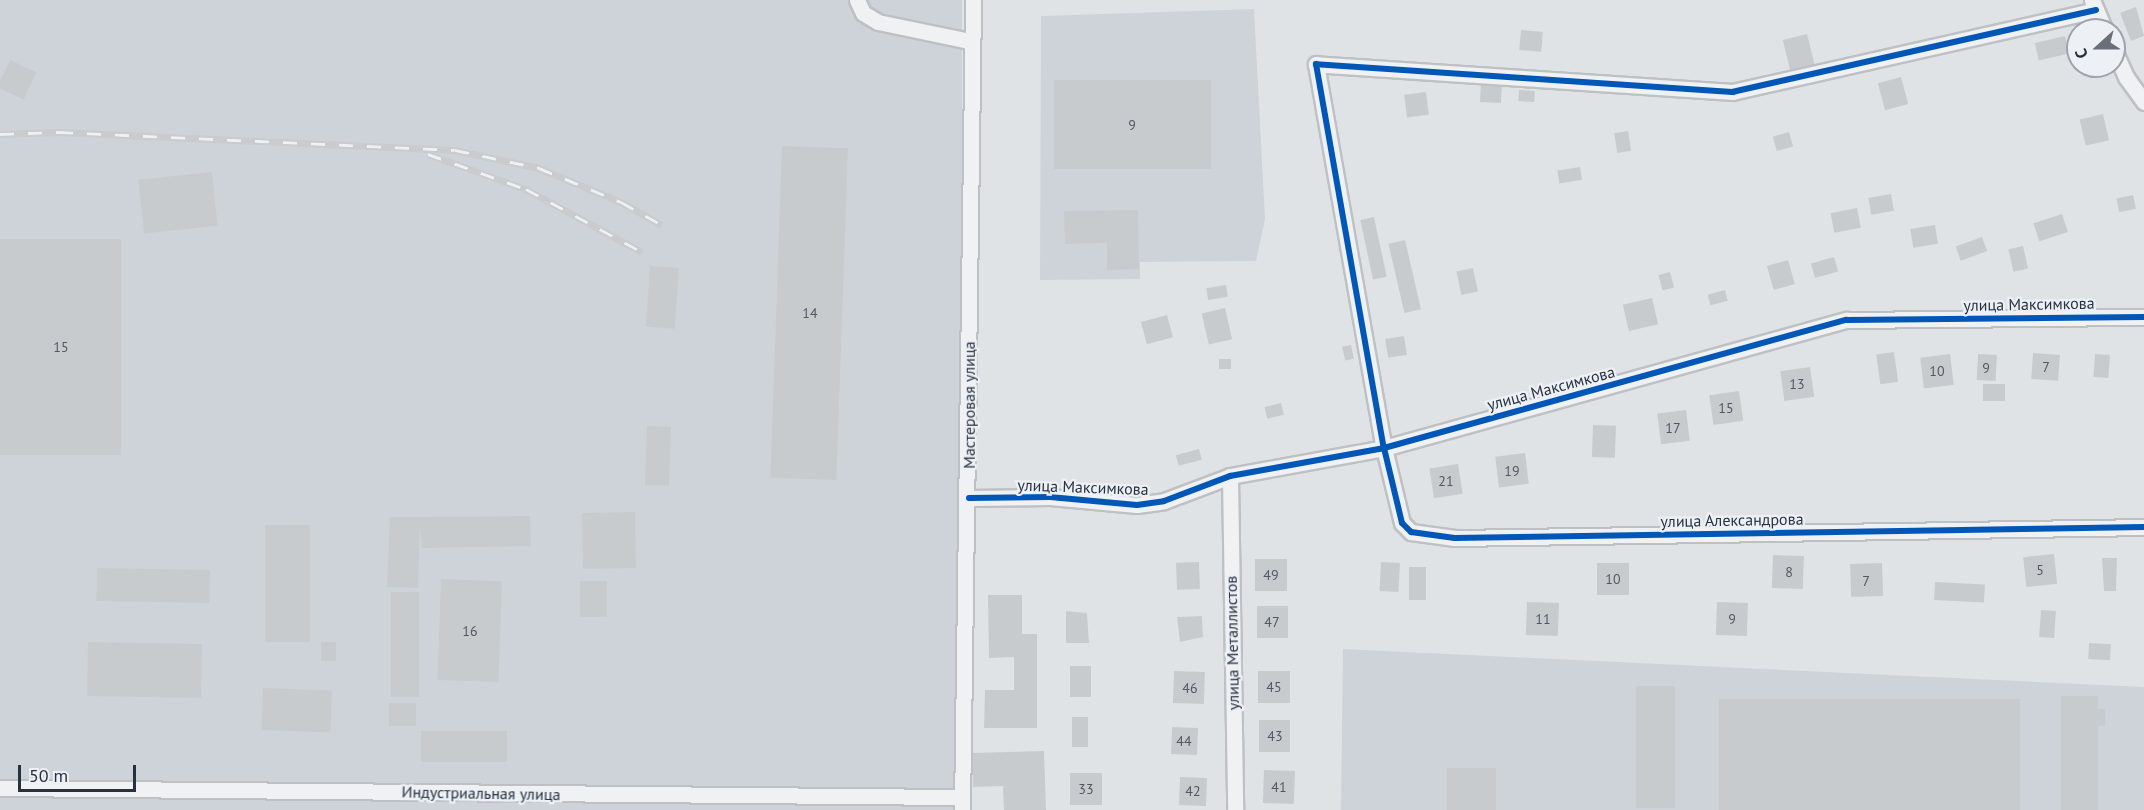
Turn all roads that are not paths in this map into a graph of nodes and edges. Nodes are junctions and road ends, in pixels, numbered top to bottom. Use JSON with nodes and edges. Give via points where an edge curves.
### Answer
{"nodes":[{"id":1,"x":857,"y":0,"type":"edge"},
{"id":2,"x":973,"y":0,"type":"edge"},
{"id":3,"x":2094,"y":5,"type":"edge"},
{"id":4,"x":970,"y":41,"type":"junction"},
{"id":5,"x":2126,"y":77,"type":"edge"},
{"id":6,"x":2144,"y":102,"type":"edge"},
{"id":7,"x":2144,"y":316,"type":"edge"},
{"id":8,"x":1384,"y":448,"type":"junction"},
{"id":9,"x":1230,"y":476,"type":"junction"},
{"id":10,"x":969,"y":498,"type":"junction"},
{"id":11,"x":2144,"y":527,"type":"edge"},
{"id":12,"x":0,"y":788,"type":"edge"},
{"id":13,"x":962,"y":804,"type":"edge"},
{"id":14,"x":1235,"y":810,"type":"edge"}],
"edges":[{"from":1,"to":4,"type":"street","via":[[863,12],[878,22]]},
{"from":2,"to":4,"type":"street","name":"Мастеровая улица"},
{"from":3,"to":8,"type":"street","name":"улица Александрова","via":[[1733,92],[1316,64]]},
{"from":4,"to":10,"type":"street","name":"Мастеровая улица"},
{"from":5,"to":6,"type":"street"},
{"from":7,"to":8,"type":"street","name":"улица Максимкова","via":[[1847,320]]},
{"from":8,"to":9,"type":"street","name":"улица Максимкова"},
{"from":8,"to":11,"type":"street","name":"улица Александрова","via":[[1402,523],[1411,532],[1455,538]]},
{"from":9,"to":10,"type":"street","name":"улица Максимкова","via":[[1164,501],[1137,505],[1050,497]]},
{"from":9,"to":14,"type":"street","name":"улица Металлистов"},
{"from":10,"to":13,"type":"street","name":"Мастеровая улица"},
{"from":12,"to":13,"type":"street","name":"Индустриальная улица"}]}
